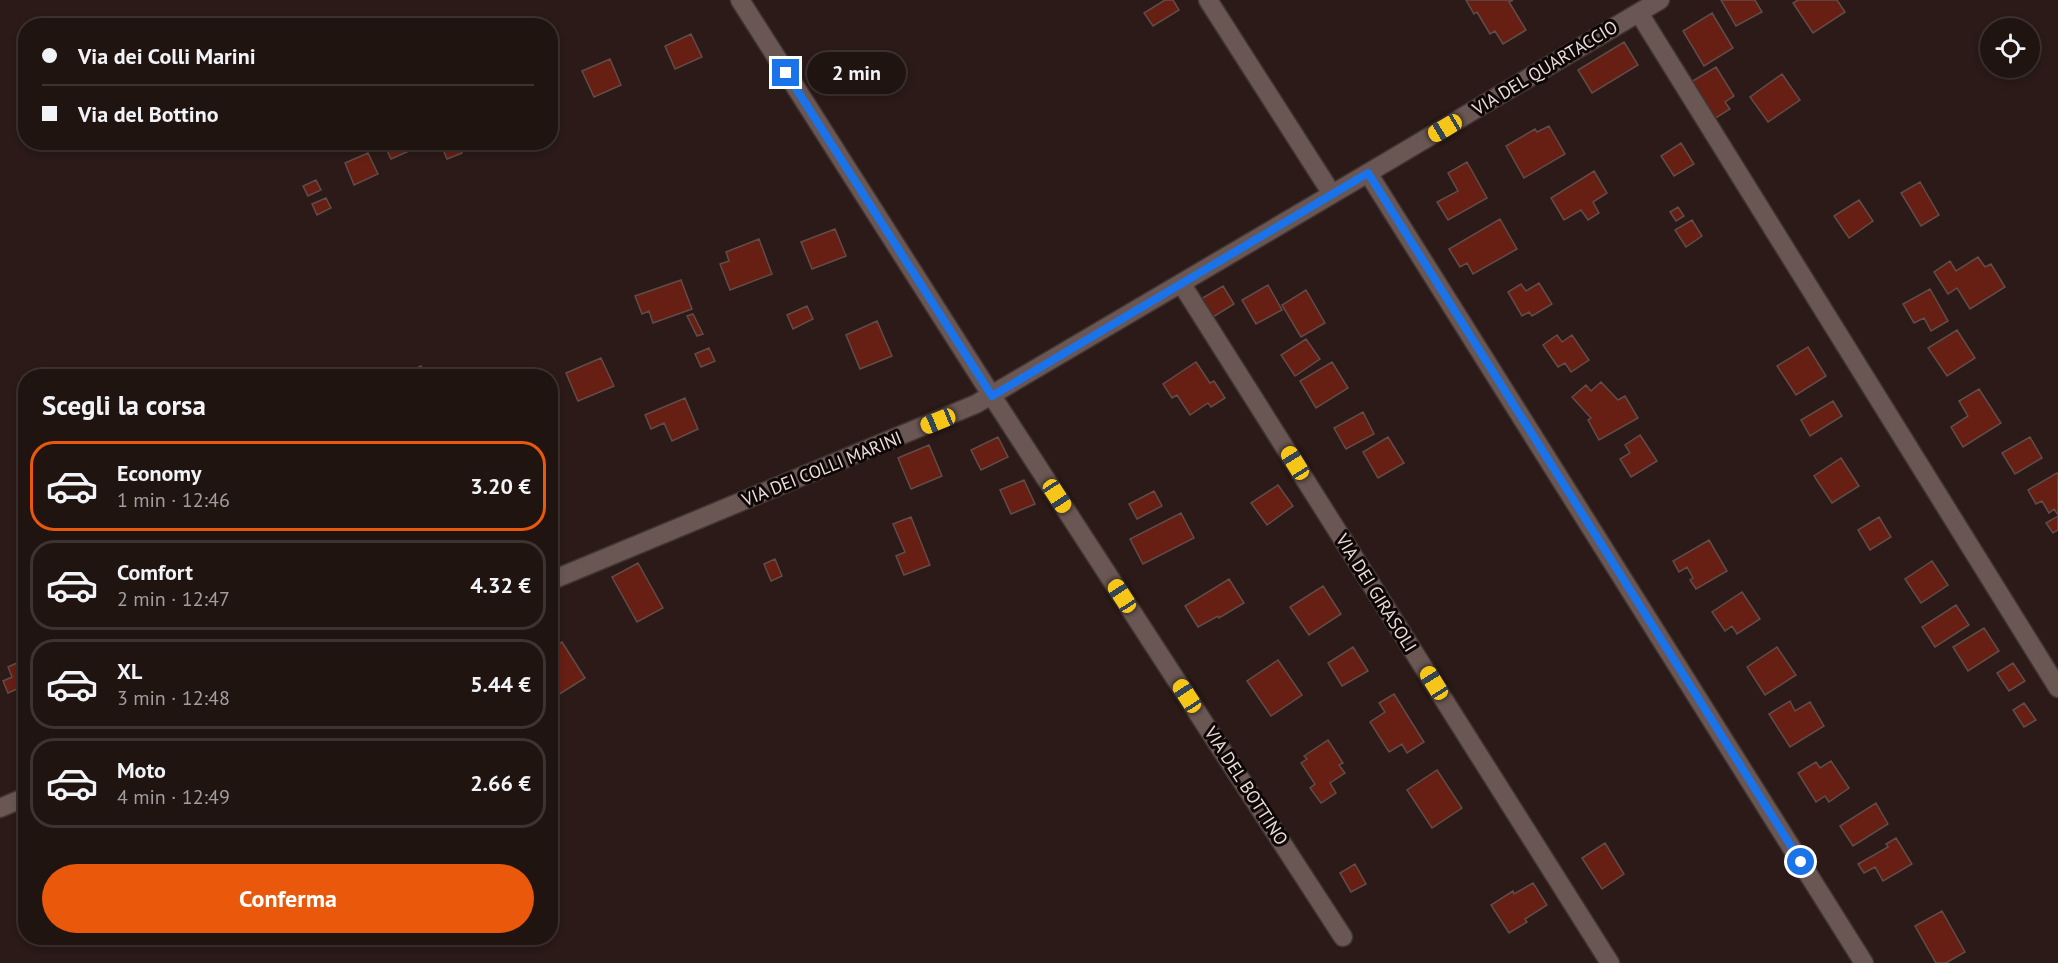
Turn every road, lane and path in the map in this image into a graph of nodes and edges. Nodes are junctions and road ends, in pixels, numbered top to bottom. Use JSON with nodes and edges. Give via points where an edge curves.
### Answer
{"nodes":[{"id":1,"x":740,"y":0,"type":"edge"},
{"id":2,"x":1208,"y":0,"type":"edge"},
{"id":3,"x":1660,"y":0,"type":"edge"},
{"id":4,"x":1639,"y":13,"type":"junction"},
{"id":5,"x":1368,"y":173,"type":"junction"},
{"id":6,"x":1332,"y":194,"type":"junction"},
{"id":7,"x":1181,"y":284,"type":"junction"},
{"id":8,"x":992,"y":396,"type":"junction"},
{"id":9,"x":558,"y":578,"type":"edge"},
{"id":10,"x":2058,"y":688,"type":"edge"},
{"id":11,"x":18,"y":800,"type":"edge"},
{"id":12,"x":0,"y":808,"type":"edge"},
{"id":13,"x":1343,"y":937,"type":"dead end"},
{"id":14,"x":1610,"y":963,"type":"edge"},
{"id":15,"x":1864,"y":963,"type":"edge"}],
"edges":[{"from":1,"to":8,"type":"street","name":"VIA DEL BOTTINO"},
{"from":2,"to":6,"type":"street"},
{"from":3,"to":4,"type":"street","name":"VIA DEL QUARTACCIO"},
{"from":4,"to":5,"type":"street","name":"VIA DEL QUARTACCIO"},
{"from":4,"to":10,"type":"street"},
{"from":5,"to":6,"type":"street","name":"VIA DEI COLLI MARINI"},
{"from":5,"to":15,"type":"street"},
{"from":6,"to":7,"type":"street","name":"VIA DEI COLLI MARINI"},
{"from":7,"to":8,"type":"street","name":"VIA DEI COLLI MARINI"},
{"from":7,"to":14,"type":"street","name":"VIA DEI GIRASOLI"},
{"from":8,"to":9,"type":"street","name":"VIA DEI COLLI MARINI"},
{"from":8,"to":13,"type":"street","name":"VIA DEL BOTTINO"},
{"from":11,"to":12,"type":"street"}]}
